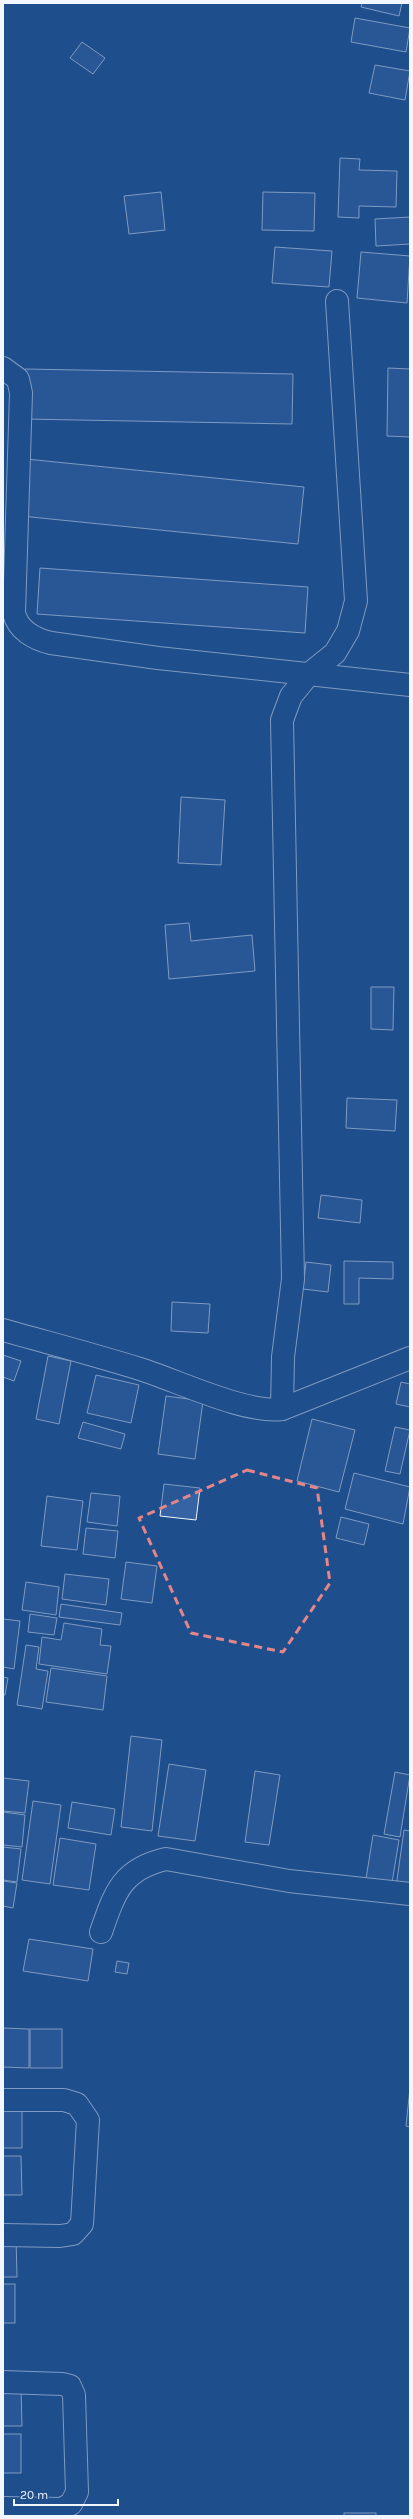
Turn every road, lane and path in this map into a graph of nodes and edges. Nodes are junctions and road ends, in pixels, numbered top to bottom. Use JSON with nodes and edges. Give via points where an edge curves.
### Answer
{"nodes":[{"id":1,"x":337,"y":301,"type":"dead end"},
{"id":2,"x":3,"y":368,"type":"edge"},
{"id":3,"x":309,"y":674,"type":"junction"},
{"id":4,"x":410,"y":685,"type":"edge"},
{"id":5,"x":3,"y":1330,"type":"edge"},
{"id":6,"x":410,"y":1358,"type":"edge"},
{"id":7,"x":282,"y":1409,"type":"junction"},
{"id":8,"x":410,"y":1894,"type":"edge"},
{"id":9,"x":101,"y":1932,"type":"dead end"},
{"id":10,"x":3,"y":2100,"type":"edge"},
{"id":11,"x":3,"y":2235,"type":"edge"},
{"id":12,"x":3,"y":2382,"type":"edge"},
{"id":13,"x":3,"y":2508,"type":"edge"}],
"edges":[{"from":1,"to":3,"type":"street","via":[[356,601],[348,630],[335,653]]},
{"from":2,"to":3,"type":"street","via":[[18,379],[21,393],[14,613],[16,622],[25,632],[50,643],[158,658]]},
{"from":3,"to":4,"type":"street"},
{"from":3,"to":7,"type":"street","via":[[291,696],[282,720],[293,1278],[283,1357]]},
{"from":5,"to":7,"type":"street","via":[[141,1370],[268,1411]]},
{"from":6,"to":7,"type":"street"},
{"from":8,"to":9,"type":"street","via":[[289,1881],[166,1859],[149,1863],[127,1877],[113,1900]]},
{"from":10,"to":11,"type":"street","via":[[64,2100],[77,2104],[88,2120],[82,2224],[73,2234],[66,2235]]},
{"from":12,"to":13,"type":"street","via":[[70,2386],[74,2395],[77,2492],[72,2504],[61,2509]]}]}
